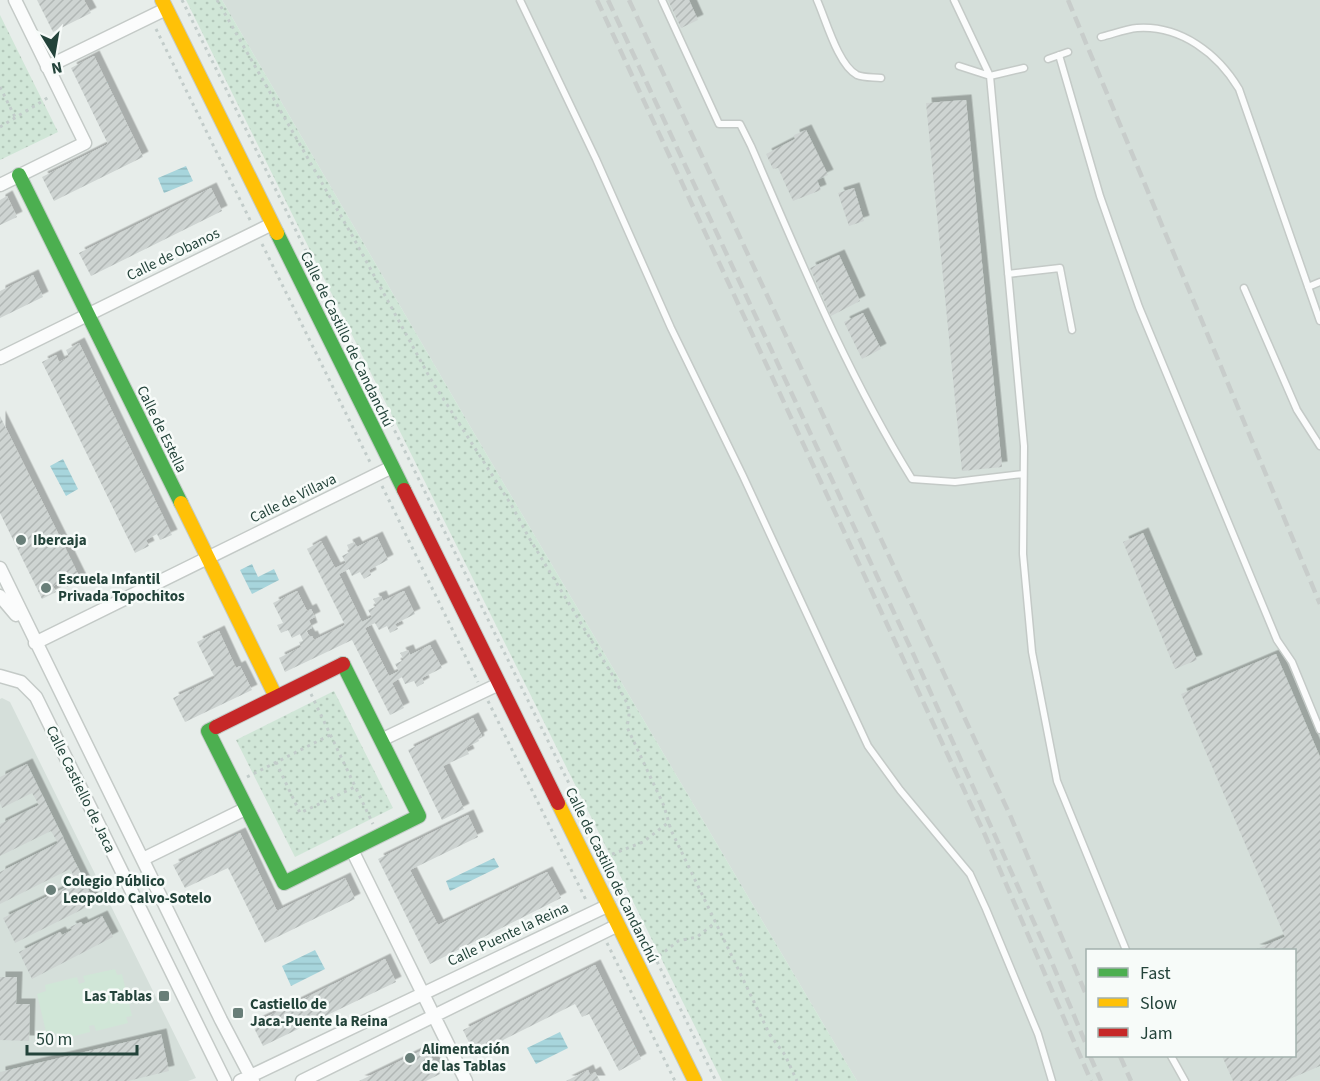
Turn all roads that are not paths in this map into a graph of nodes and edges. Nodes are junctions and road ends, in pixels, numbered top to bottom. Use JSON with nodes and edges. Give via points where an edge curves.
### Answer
{"nodes":[{"id":1,"x":15,"y":0,"type":"edge"},
{"id":2,"x":520,"y":0,"type":"edge"},
{"id":3,"x":662,"y":0,"type":"edge"},
{"id":4,"x":817,"y":0,"type":"edge"},
{"id":5,"x":954,"y":0,"type":"edge"},
{"id":6,"x":164,"y":4,"type":"edge"},
{"id":7,"x":1101,"y":37,"type":"dead end"},
{"id":8,"x":1068,"y":52,"type":"dead end"},
{"id":9,"x":1059,"y":56,"type":"junction"},
{"id":10,"x":1048,"y":59,"type":"dead end"},
{"id":11,"x":959,"y":66,"type":"dead end"},
{"id":12,"x":47,"y":67,"type":"junction"},
{"id":13,"x":1024,"y":68,"type":"dead end"},
{"id":14,"x":990,"y":76,"type":"junction"},
{"id":15,"x":881,"y":78,"type":"dead end"},
{"id":16,"x":19,"y":175,"type":"junction"},
{"id":17,"x":0,"y":184,"type":"edge"},
{"id":18,"x":272,"y":224,"type":"junction"},
{"id":19,"x":1008,"y":274,"type":"junction"},
{"id":20,"x":1320,"y":282,"type":"edge"},
{"id":21,"x":1308,"y":287,"type":"junction"},
{"id":22,"x":1244,"y":288,"type":"dead end"},
{"id":23,"x":87,"y":315,"type":"junction"},
{"id":24,"x":1320,"y":321,"type":"edge"},
{"id":25,"x":1071,"y":330,"type":"dead end"},
{"id":26,"x":0,"y":358,"type":"edge"},
{"id":27,"x":1320,"y":446,"type":"edge"},
{"id":28,"x":393,"y":467,"type":"junction"},
{"id":29,"x":1023,"y":474,"type":"junction"},
{"id":30,"x":208,"y":558,"type":"junction"},
{"id":31,"x":0,"y":568,"type":"edge"},
{"id":32,"x":0,"y":596,"type":"edge"},
{"id":33,"x":36,"y":643,"type":"junction"},
{"id":34,"x":0,"y":676,"type":"edge"},
{"id":35,"x":499,"y":684,"type":"junction"},
{"id":36,"x":276,"y":697,"type":"junction"},
{"id":37,"x":1320,"y":730,"type":"edge"},
{"id":38,"x":381,"y":740,"type":"junction"},
{"id":39,"x":247,"y":808,"type":"junction"},
{"id":40,"x":352,"y":850,"type":"junction"},
{"id":41,"x":143,"y":859,"type":"junction"},
{"id":42,"x":609,"y":905,"type":"junction"},
{"id":43,"x":618,"y":925,"type":"junction"},
{"id":44,"x":1125,"y":949,"type":"edge"},
{"id":45,"x":422,"y":992,"type":"junction"},
{"id":46,"x":435,"y":1017,"type":"junction"},
{"id":47,"x":1172,"y":1057,"type":"edge"},
{"id":48,"x":248,"y":1079,"type":"edge"},
{"id":49,"x":225,"y":1081,"type":"edge"},
{"id":50,"x":302,"y":1081,"type":"edge"},
{"id":51,"x":466,"y":1081,"type":"edge"},
{"id":52,"x":695,"y":1081,"type":"edge"},
{"id":53,"x":1052,"y":1081,"type":"edge"},
{"id":54,"x":1185,"y":1081,"type":"edge"}],
"edges":[{"from":1,"to":12,"type":"street"},
{"from":2,"to":53,"type":"lane","via":[[868,746],[969,874],[1038,1034]]},
{"from":3,"to":29,"type":"lane","via":[[719,124],[740,124],[879,426],[912,479],[955,482]]},
{"from":4,"to":15,"type":"lane","via":[[849,69],[859,76]]},
{"from":5,"to":14,"type":"lane"},
{"from":6,"to":12,"type":"street","name":"Calle de Castillo de Candanchú"},
{"from":6,"to":18,"type":"street","name":"Calle de Castillo de Candanchú"},
{"from":7,"to":21,"type":"lane","via":[[1136,28],[1173,32],[1215,58],[1229,73],[1239,89]]},
{"from":8,"to":9,"type":"lane"},
{"from":9,"to":10,"type":"lane"},
{"from":9,"to":37,"type":"lane","via":[[1103,206],[1139,307],[1277,640],[1292,662]]},
{"from":11,"to":14,"type":"lane"},
{"from":12,"to":16,"type":"street","via":[[85,143]]},
{"from":13,"to":14,"type":"lane"},
{"from":14,"to":19,"type":"lane"},
{"from":16,"to":17,"type":"street"},
{"from":16,"to":23,"type":"street"},
{"from":18,"to":23,"type":"street","name":"Calle de Obanos"},
{"from":18,"to":28,"type":"street","name":"Calle de Castillo de Candanchú"},
{"from":19,"to":25,"type":"lane","via":[[1060,268]]},
{"from":19,"to":29,"type":"lane","via":[[1022,417]]},
{"from":20,"to":21,"type":"lane"},
{"from":21,"to":24,"type":"lane"},
{"from":22,"to":27,"type":"lane","via":[[1297,410]]},
{"from":23,"to":26,"type":"street","name":"Calle de Obanos"},
{"from":23,"to":30,"type":"street","name":"Calle de Estella"},
{"from":28,"to":30,"type":"street","name":"Calle de Villava"},
{"from":28,"to":35,"type":"street","name":"Calle de Castillo de Candanchú"},
{"from":29,"to":44,"type":"lane","via":[[1026,600],[1057,781]]},
{"from":30,"to":33,"type":"street","name":"Calle de Villava"},
{"from":30,"to":36,"type":"street"},
{"from":31,"to":33,"type":"street","name":"Calle Castiello de Jaca"},
{"from":32,"to":33,"type":"street","name":"Calle Castiello de Jaca"},
{"from":33,"to":41,"type":"street","name":"Calle Castiello de Jaca"},
{"from":34,"to":49,"type":"street","name":"Calle Castiello de Jaca","via":[[21,682],[36,697]]},
{"from":35,"to":38,"type":"street"},
{"from":35,"to":42,"type":"street","name":"Calle de Castillo de Candanchú"},
{"from":36,"to":38,"type":"street","via":[[343,664]]},
{"from":36,"to":39,"type":"street","via":[[208,731]]},
{"from":38,"to":40,"type":"street","via":[[419,816]]},
{"from":39,"to":40,"type":"street","via":[[284,883]]},
{"from":39,"to":41,"type":"street"},
{"from":40,"to":45,"type":"street"},
{"from":41,"to":48,"type":"street","name":"Calle Castiello de Jaca"},
{"from":42,"to":43,"type":"street","name":"Calle de Castillo de Candanchú"},
{"from":42,"to":45,"type":"street","name":"Calle Puente la Reina"},
{"from":43,"to":46,"type":"street"},
{"from":43,"to":52,"type":"street","name":"Calle de Castillo de Candanchú"},
{"from":45,"to":46,"type":"street"},
{"from":45,"to":48,"type":"street","name":"Calle Puente la Reina"},
{"from":46,"to":50,"type":"street"},
{"from":46,"to":51,"type":"street"},
{"from":47,"to":54,"type":"lane"}]}
